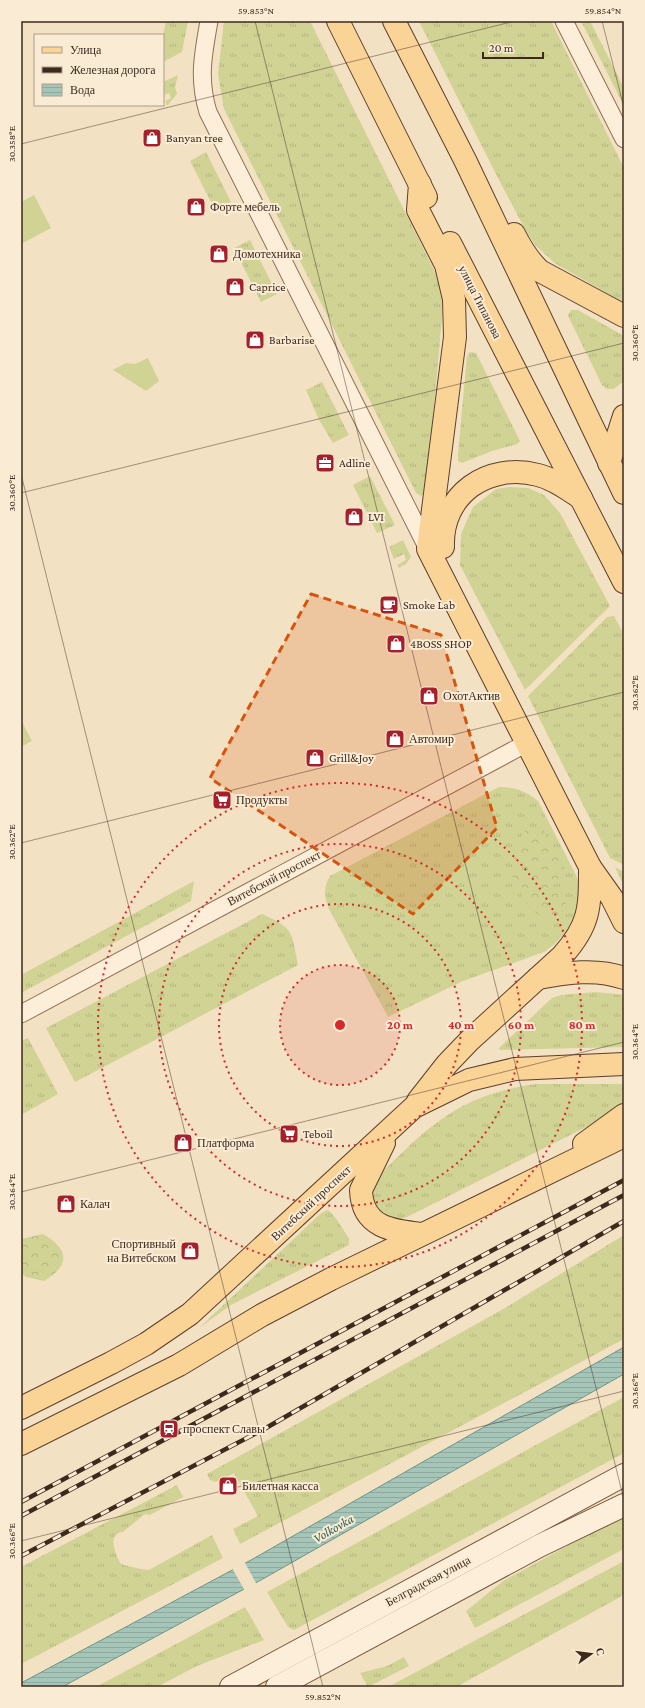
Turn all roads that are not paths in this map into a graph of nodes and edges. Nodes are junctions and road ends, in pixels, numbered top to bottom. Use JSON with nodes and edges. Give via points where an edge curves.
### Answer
{"nodes":[{"id":1,"x":209,"y":21,"type":"edge"},
{"id":2,"x":338,"y":21,"type":"edge"},
{"id":3,"x":394,"y":21,"type":"edge"},
{"id":4,"x":564,"y":21,"type":"edge"},
{"id":5,"x":624,"y":140,"type":"edge"},
{"id":6,"x":465,"y":160,"type":"junction"},
{"id":7,"x":420,"y":184,"type":"junction"},
{"id":8,"x":624,"y":316,"type":"edge"},
{"id":9,"x":624,"y":416,"type":"edge"},
{"id":10,"x":609,"y":463,"type":"junction"},
{"id":11,"x":624,"y":493,"type":"edge"},
{"id":12,"x":582,"y":498,"type":"junction"},
{"id":13,"x":435,"y":555,"type":"junction"},
{"id":14,"x":624,"y":582,"type":"edge"},
{"id":15,"x":527,"y":743,"type":"junction"},
{"id":16,"x":590,"y":867,"type":"junction"},
{"id":17,"x":624,"y":922,"type":"edge"},
{"id":18,"x":624,"y":978,"type":"edge"},
{"id":19,"x":537,"y":979,"type":"junction"},
{"id":20,"x":21,"y":1014,"type":"edge"},
{"id":21,"x":624,"y":1064,"type":"edge"},
{"id":22,"x":414,"y":1107,"type":"junction"},
{"id":23,"x":624,"y":1115,"type":"edge"},
{"id":24,"x":391,"y":1129,"type":"junction"},
{"id":25,"x":624,"y":1136,"type":"edge"},
{"id":26,"x":543,"y":1175,"type":"junction"},
{"id":27,"x":422,"y":1234,"type":"junction"},
{"id":28,"x":21,"y":1408,"type":"edge"},
{"id":29,"x":21,"y":1444,"type":"edge"},
{"id":30,"x":624,"y":1475,"type":"edge"},
{"id":31,"x":624,"y":1505,"type":"edge"},
{"id":32,"x":231,"y":1687,"type":"edge"},
{"id":33,"x":278,"y":1687,"type":"edge"}],
"edges":[{"from":1,"to":13,"type":"street","via":[[201,71],[208,112]]},
{"from":2,"to":7,"type":"main road","name":"улица Типанова"},
{"from":3,"to":6,"type":"main road"},
{"from":4,"to":5,"type":"street"},
{"from":6,"to":8,"type":"main road","via":[[487,177],[522,250],[532,263],[540,270]]},
{"from":6,"to":10,"type":"main road"},
{"from":7,"to":12,"type":"main road","name":"улица Типанова"},
{"from":7,"to":13,"type":"main road","via":[[418,210],[446,265],[454,307],[455,337]]},
{"from":9,"to":10,"type":"main road"},
{"from":10,"to":11,"type":"main road"},
{"from":12,"to":13,"type":"main road","via":[[550,479],[529,473],[505,472],[482,479],[464,491],[451,509]]},
{"from":12,"to":14,"type":"main road","name":"улица Типанова"},
{"from":13,"to":15,"type":"main road","via":[[443,580]]},
{"from":15,"to":16,"type":"main road"},
{"from":15,"to":20,"type":"street","name":"Витебский проспект"},
{"from":16,"to":17,"type":"main road","via":[[612,898]]},
{"from":16,"to":19,"type":"main road","via":[[590,903],[580,934],[562,956]]},
{"from":18,"to":19,"type":"main road","via":[[602,972],[581,972]]},
{"from":19,"to":22,"type":"main road","via":[[469,1041],[447,1064]]},
{"from":21,"to":22,"type":"main road","name":"Витебский проспект","via":[[514,1069],[469,1080]]},
{"from":22,"to":24,"type":"main road","name":"Витебский проспект"},
{"from":23,"to":26,"type":"main road"},
{"from":24,"to":27,"type":"main road","via":[[366,1177],[362,1199],[365,1209],[378,1224],[398,1232]]},
{"from":24,"to":28,"type":"main road","name":"Витебский проспект","via":[[190,1314],[146,1344]]},
{"from":25,"to":26,"type":"main road"},
{"from":26,"to":27,"type":"main road"},
{"from":27,"to":29,"type":"main road","via":[[262,1315],[179,1365]]},
{"from":30,"to":32,"type":"street","name":"Белградская улица"},
{"from":31,"to":33,"type":"street","name":"Белградская улица","via":[[532,1550]]}]}
